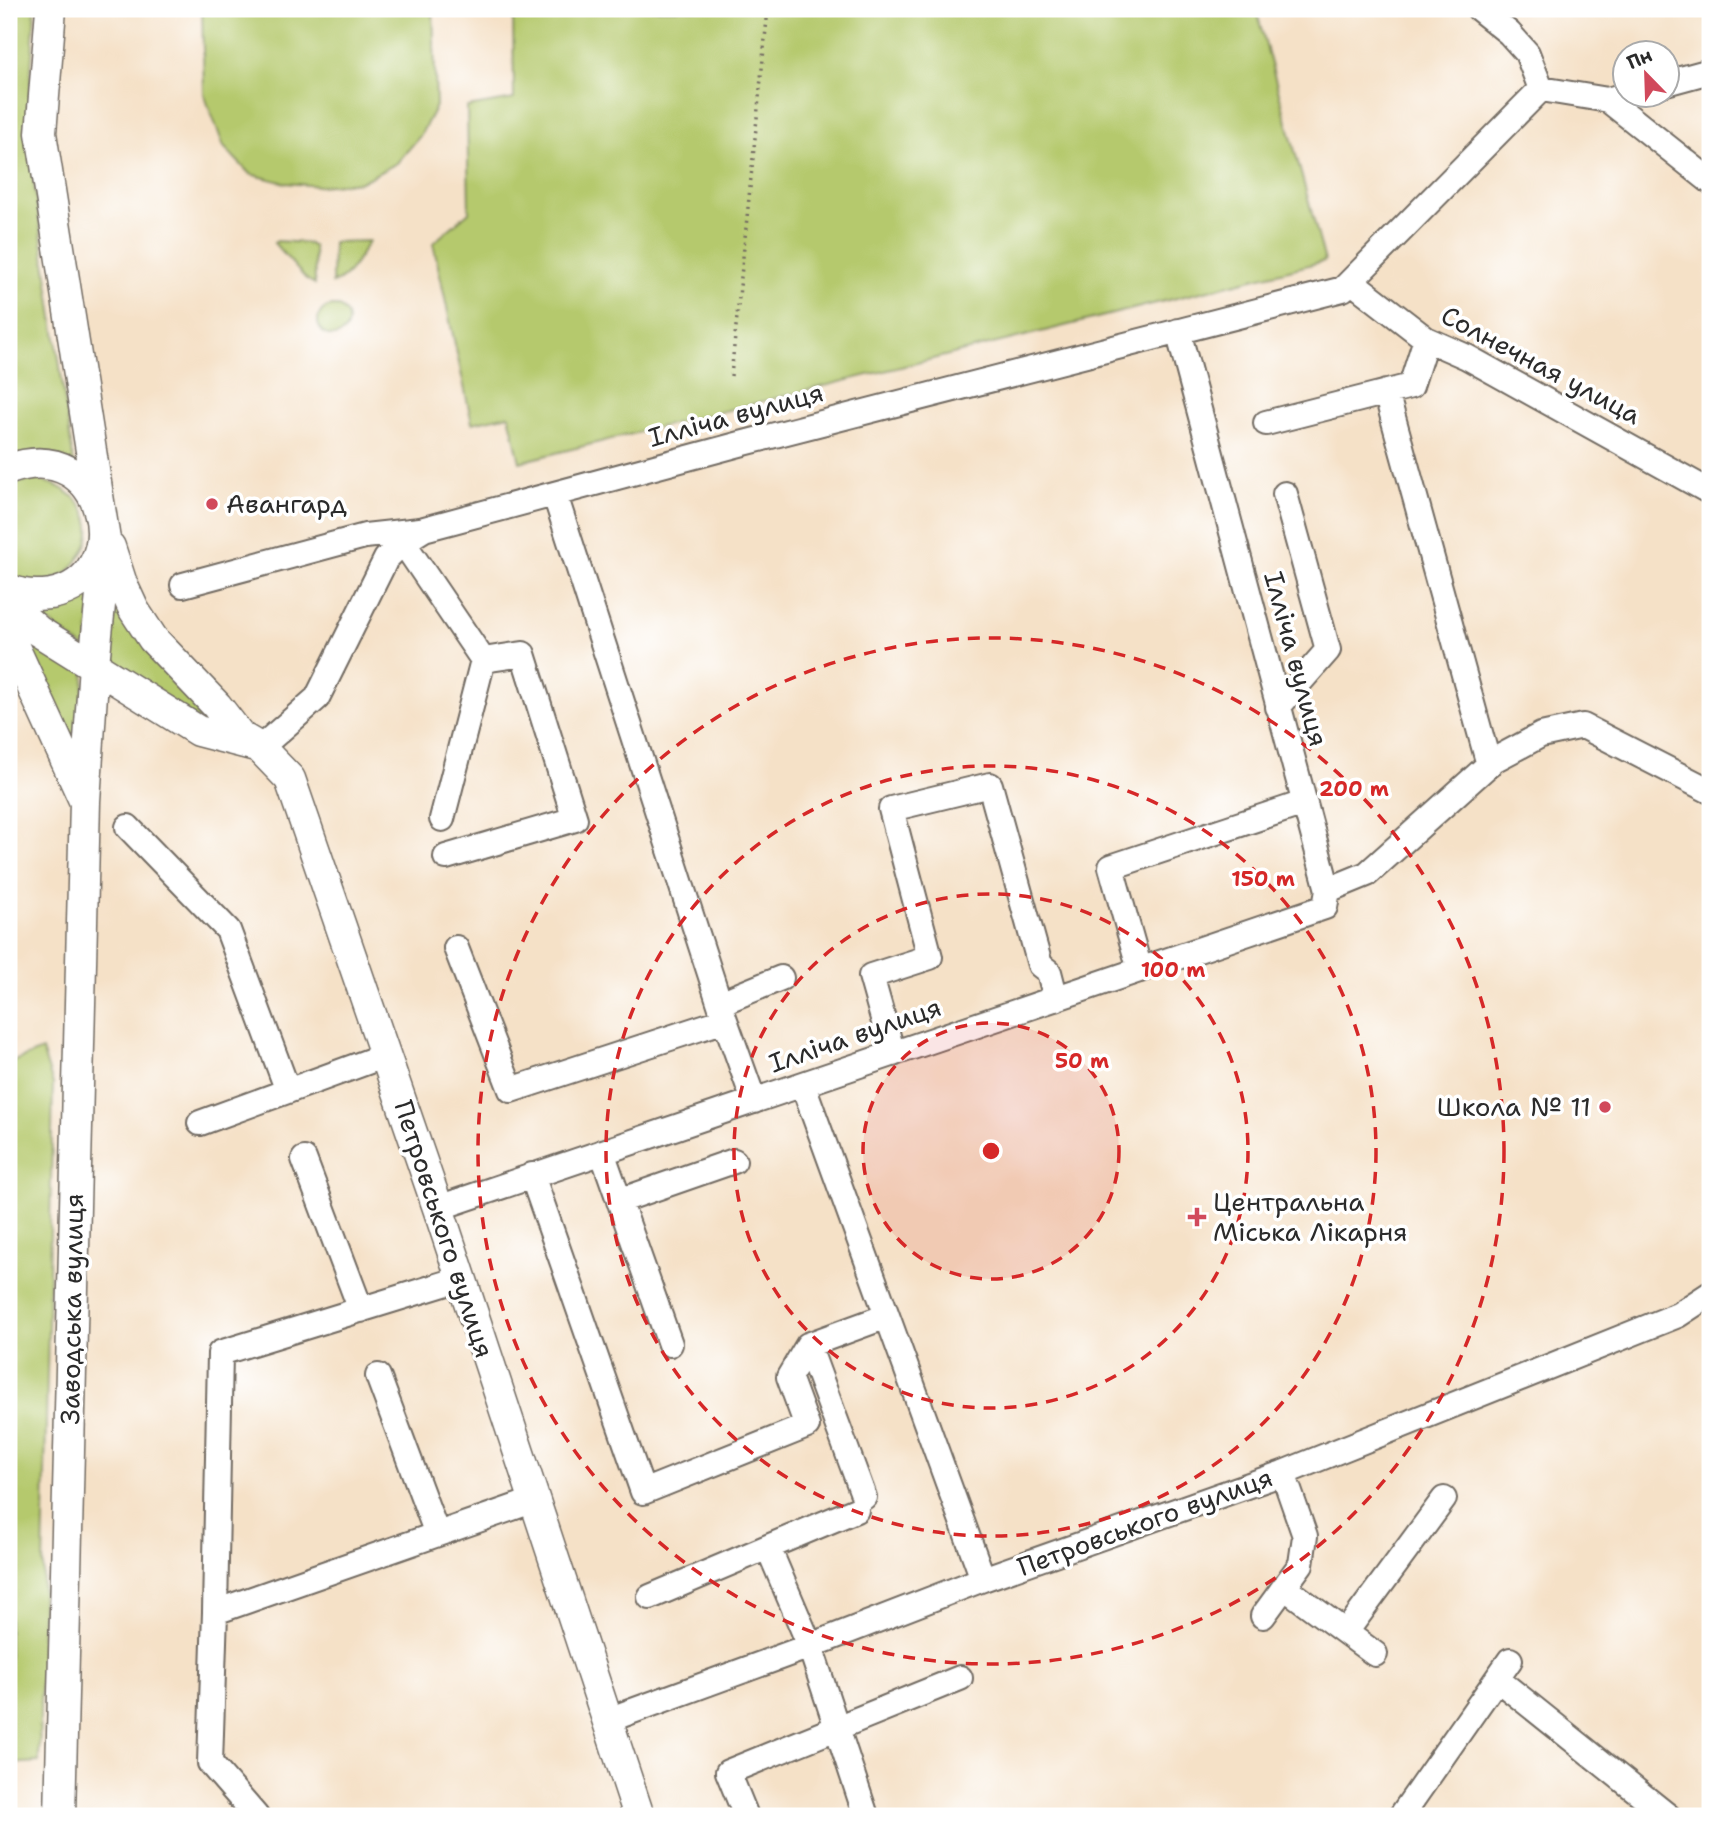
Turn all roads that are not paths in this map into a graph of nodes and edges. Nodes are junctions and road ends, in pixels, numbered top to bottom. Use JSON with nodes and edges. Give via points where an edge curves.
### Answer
{"nodes":[{"id":1,"x":51,"y":9,"type":"edge"},
{"id":2,"x":1479,"y":9,"type":"edge"},
{"id":3,"x":1710,"y":71,"type":"edge"},
{"id":4,"x":1680,"y":79,"type":"edge"},
{"id":5,"x":1541,"y":89,"type":"junction"},
{"id":6,"x":1610,"y":96,"type":"edge"},
{"id":7,"x":1629,"y":108,"type":"edge"},
{"id":8,"x":1710,"y":181,"type":"edge"},
{"id":9,"x":1351,"y":281,"type":"junction"},
{"id":10,"x":1178,"y":331,"type":"junction"},
{"id":11,"x":1426,"y":338,"type":"junction"},
{"id":12,"x":1386,"y":392,"type":"junction"},
{"id":13,"x":1266,"y":424,"type":"dead end"},
{"id":14,"x":9,"y":469,"type":"edge"},
{"id":15,"x":1710,"y":492,"type":"edge"},
{"id":16,"x":1285,"y":494,"type":"dead end"},
{"id":17,"x":555,"y":495,"type":"junction"},
{"id":18,"x":103,"y":523,"type":"junction"},
{"id":19,"x":424,"y":529,"type":"junction"},
{"id":20,"x":403,"y":542,"type":"junction"},
{"id":21,"x":183,"y":585,"type":"dead end"},
{"id":22,"x":9,"y":589,"type":"edge"},
{"id":23,"x":9,"y":605,"type":"edge"},
{"id":24,"x":9,"y":636,"type":"edge"},
{"id":25,"x":483,"y":660,"type":"junction"},
{"id":26,"x":94,"y":664,"type":"junction"},
{"id":27,"x":1278,"y":707,"type":"junction"},
{"id":28,"x":260,"y":748,"type":"junction"},
{"id":29,"x":1489,"y":765,"type":"junction"},
{"id":30,"x":1710,"y":791,"type":"edge"},
{"id":31,"x":85,"y":801,"type":"junction"},
{"id":32,"x":1304,"y":803,"type":"junction"},
{"id":33,"x":442,"y":819,"type":"dead end"},
{"id":34,"x":128,"y":827,"type":"dead end"},
{"id":35,"x":446,"y":858,"type":"dead end"},
{"id":36,"x":1328,"y":890,"type":"junction"},
{"id":37,"x":456,"y":948,"type":"dead end"},
{"id":38,"x":1140,"y":970,"type":"junction"},
{"id":39,"x":780,"y":978,"type":"dead end"},
{"id":40,"x":1056,"y":999,"type":"junction"},
{"id":41,"x":722,"y":1011,"type":"junction"},
{"id":42,"x":386,"y":1055,"type":"junction"},
{"id":43,"x":893,"y":1055,"type":"junction"},
{"id":44,"x":803,"y":1085,"type":"junction"},
{"id":45,"x":288,"y":1091,"type":"junction"},
{"id":46,"x":754,"y":1101,"type":"junction"},
{"id":47,"x":200,"y":1123,"type":"dead end"},
{"id":48,"x":603,"y":1152,"type":"junction"},
{"id":49,"x":304,"y":1159,"type":"dead end"},
{"id":50,"x":734,"y":1161,"type":"dead end"},
{"id":51,"x":532,"y":1175,"type":"junction"},
{"id":52,"x":619,"y":1200,"type":"junction"},
{"id":53,"x":438,"y":1208,"type":"junction"},
{"id":54,"x":460,"y":1279,"type":"junction"},
{"id":55,"x":1710,"y":1294,"type":"edge"},
{"id":56,"x":361,"y":1310,"type":"junction"},
{"id":57,"x":887,"y":1316,"type":"junction"},
{"id":58,"x":670,"y":1344,"type":"dead end"},
{"id":59,"x":808,"y":1345,"type":"junction"},
{"id":60,"x":378,"y":1376,"type":"dead end"},
{"id":61,"x":1283,"y":1473,"type":"junction"},
{"id":62,"x":1444,"y":1499,"type":"dead end"},
{"id":63,"x":535,"y":1500,"type":"junction"},
{"id":64,"x":438,"y":1534,"type":"junction"},
{"id":65,"x":768,"y":1547,"type":"junction"},
{"id":66,"x":983,"y":1579,"type":"junction"},
{"id":67,"x":1284,"y":1587,"type":"junction"},
{"id":68,"x":650,"y":1597,"type":"dead end"},
{"id":69,"x":215,"y":1612,"type":"junction"},
{"id":70,"x":1263,"y":1616,"type":"dead end"},
{"id":71,"x":1346,"y":1632,"type":"junction"},
{"id":72,"x":810,"y":1646,"type":"junction"},
{"id":73,"x":1375,"y":1654,"type":"dead end"},
{"id":74,"x":960,"y":1678,"type":"dead end"},
{"id":75,"x":608,"y":1720,"type":"junction"},
{"id":76,"x":837,"y":1727,"type":"junction"},
{"id":77,"x":60,"y":1816,"type":"edge"},
{"id":78,"x":256,"y":1816,"type":"edge"},
{"id":79,"x":639,"y":1816,"type":"edge"},
{"id":80,"x":746,"y":1816,"type":"edge"},
{"id":81,"x":866,"y":1816,"type":"edge"},
{"id":82,"x":1401,"y":1816,"type":"edge"},
{"id":83,"x":1668,"y":1816,"type":"edge"}],
"edges":[{"from":1,"to":18,"type":"main road","via":[[41,133]]},
{"from":2,"to":5,"type":"street","via":[[1527,53]]},
{"from":3,"to":4,"type":"street"},
{"from":5,"to":6,"type":"street"},
{"from":5,"to":9,"type":"street","name":"Ілліча вулиця"},
{"from":7,"to":8,"type":"street"},
{"from":9,"to":10,"type":"street","name":"Ілліча вулиця","via":[[1343,289]]},
{"from":9,"to":11,"type":"street","name":"Солнечная улица"},
{"from":10,"to":17,"type":"street","name":"Ілліча вулиця"},
{"from":10,"to":27,"type":"street","name":"Ілліча вулиця"},
{"from":11,"to":12,"type":"street","via":[[1411,386]]},
{"from":11,"to":15,"type":"street","name":"Солнечная улица","via":[[1467,356]]},
{"from":12,"to":13,"type":"street"},
{"from":12,"to":29,"type":"street"},
{"from":14,"to":18,"type":"main road","via":[[42,463],[69,472],[90,489]]},
{"from":16,"to":27,"type":"street","via":[[1328,650]]},
{"from":17,"to":19,"type":"street","name":"Ілліча вулиця"},
{"from":17,"to":41,"type":"street","name":"Ілліча вулиця"},
{"from":18,"to":22,"type":"main road","via":[[101,545],[92,566],[77,582],[38,596]]},
{"from":18,"to":26,"type":"main road","name":"Заводська вулиця","via":[[106,545]]},
{"from":18,"to":28,"type":"main road","name":"Петровського вулиця","via":[[122,584],[142,625],[241,737]]},
{"from":19,"to":20,"type":"street","name":"Ілліча вулиця"},
{"from":19,"to":21,"type":"street","via":[[365,536]]},
{"from":20,"to":25,"type":"street"},
{"from":20,"to":28,"type":"street","name":"Ілліча вулиця","via":[[373,581],[317,698]]},
{"from":23,"to":26,"type":"main road","via":[[38,631]]},
{"from":24,"to":31,"type":"main road"},
{"from":25,"to":33,"type":"street"},
{"from":25,"to":35,"type":"street","via":[[523,654],[575,819]]},
{"from":26,"to":28,"type":"main road","via":[[198,731]]},
{"from":26,"to":31,"type":"main road","name":"Заводська вулиця"},
{"from":27,"to":32,"type":"street","name":"Ілліча вулиця"},
{"from":28,"to":42,"type":"main road","name":"Петровського вулиця","via":[[290,779]]},
{"from":29,"to":30,"type":"street","via":[[1541,735],[1583,726]]},
{"from":29,"to":36,"type":"street","via":[[1367,874]]},
{"from":31,"to":77,"type":"main road","name":"Заводська вулиця"},
{"from":32,"to":36,"type":"street","name":"Ілліча вулиця"},
{"from":32,"to":38,"type":"street","via":[[1111,867]]},
{"from":34,"to":45,"type":"street","via":[[228,930]]},
{"from":36,"to":38,"type":"street","name":"Ілліча вулиця","via":[[1325,907]]},
{"from":37,"to":41,"type":"street","via":[[511,1090]]},
{"from":38,"to":40,"type":"street","name":"Ілліча вулиця"},
{"from":39,"to":41,"type":"street"},
{"from":40,"to":43,"type":"street","name":"Ілліча вулиця"},
{"from":40,"to":43,"type":"street","via":[[1049,972],[1040,965],[990,785],[891,809],[930,957],[870,976]]},
{"from":41,"to":46,"type":"street","name":"Ілліча вулиця"},
{"from":42,"to":45,"type":"street"},
{"from":42,"to":53,"type":"main road","name":"Петровського вулиця"},
{"from":43,"to":44,"type":"street","name":"Ілліча вулиця"},
{"from":44,"to":46,"type":"street","name":"Ілліча вулиця"},
{"from":44,"to":57,"type":"street"},
{"from":45,"to":47,"type":"street"},
{"from":46,"to":48,"type":"street","name":"Ілліча вулиця"},
{"from":48,"to":51,"type":"street","name":"Ілліча вулиця"},
{"from":48,"to":52,"type":"street"},
{"from":49,"to":56,"type":"street"},
{"from":50,"to":52,"type":"street"},
{"from":51,"to":53,"type":"street","name":"Ілліча вулиця"},
{"from":51,"to":59,"type":"street","via":[[643,1492],[807,1426],[789,1377]]},
{"from":52,"to":58,"type":"street"},
{"from":53,"to":54,"type":"main road","name":"Петровського вулиця"},
{"from":54,"to":56,"type":"street"},
{"from":54,"to":63,"type":"main road","name":"Петровського вулиця"},
{"from":55,"to":61,"type":"street","name":"Петровського вулиця","via":[[1678,1315]]},
{"from":56,"to":69,"type":"street","via":[[220,1353]]},
{"from":57,"to":59,"type":"street"},
{"from":57,"to":66,"type":"street"},
{"from":59,"to":65,"type":"street","via":[[860,1503]]},
{"from":60,"to":64,"type":"street"},
{"from":61,"to":66,"type":"street","name":"Петровського вулиця"},
{"from":61,"to":67,"type":"street","via":[[1305,1536],[1301,1564]]},
{"from":62,"to":71,"type":"street"},
{"from":63,"to":64,"type":"street"},
{"from":63,"to":75,"type":"main road","name":"Петровського вулиця"},
{"from":64,"to":69,"type":"street"},
{"from":65,"to":68,"type":"street"},
{"from":65,"to":72,"type":"street"},
{"from":66,"to":72,"type":"street","name":"Петровського вулиця"},
{"from":67,"to":70,"type":"street"},
{"from":67,"to":71,"type":"street"},
{"from":69,"to":78,"type":"street","via":[[209,1763]]},
{"from":71,"to":73,"type":"street"},
{"from":72,"to":75,"type":"street","name":"Петровського вулиця"},
{"from":72,"to":76,"type":"street"},
{"from":74,"to":76,"type":"street"},
{"from":75,"to":79,"type":"main road","name":"Петровського вулиця"},
{"from":76,"to":80,"type":"street","via":[[728,1772]]},
{"from":76,"to":81,"type":"street"},
{"from":82,"to":83,"type":"street","via":[[1503,1670]]}]}
